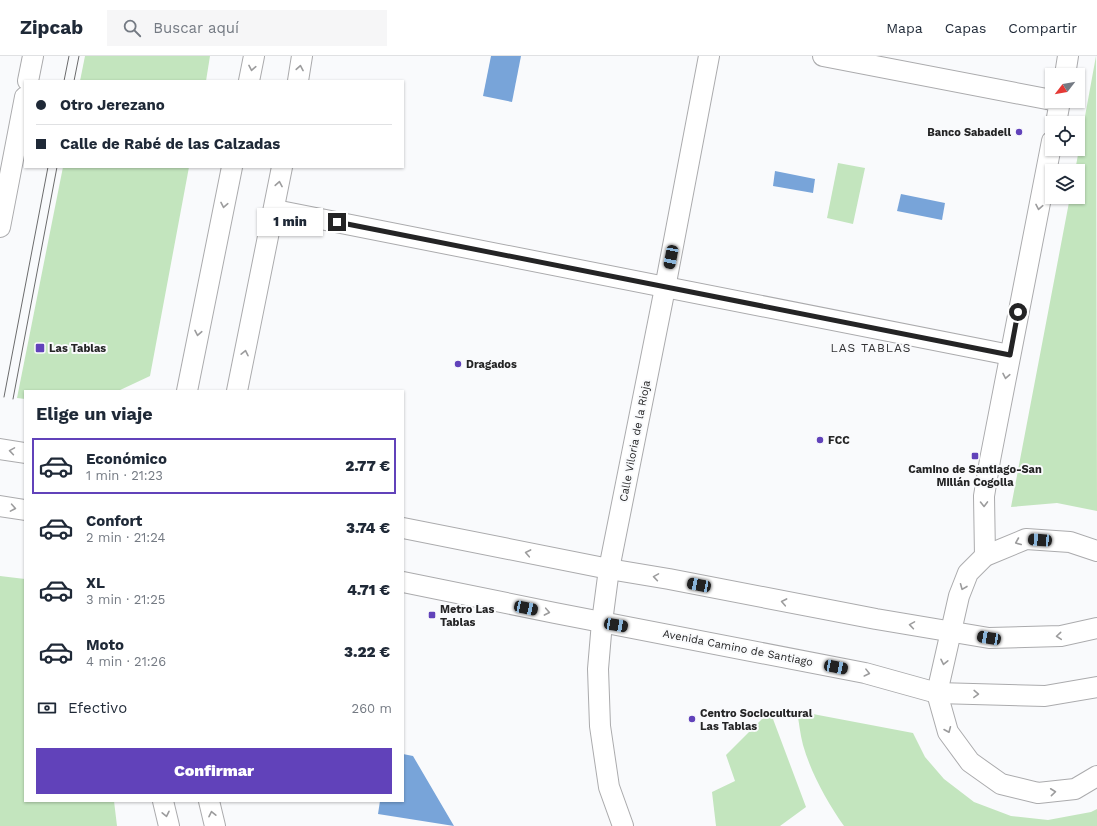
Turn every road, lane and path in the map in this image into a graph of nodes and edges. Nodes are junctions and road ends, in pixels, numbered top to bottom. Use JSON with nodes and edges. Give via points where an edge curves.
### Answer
{"nodes":[{"id":1,"x":33,"y":56,"type":"edge"},
{"id":2,"x":254,"y":56,"type":"edge"},
{"id":3,"x":302,"y":56,"type":"edge"},
{"id":4,"x":709,"y":56,"type":"edge"},
{"id":5,"x":823,"y":56,"type":"edge"},
{"id":6,"x":1068,"y":56,"type":"edge"},
{"id":7,"x":1066,"y":68,"type":"edge"},
{"id":8,"x":28,"y":80,"type":"edge"},
{"id":9,"x":249,"y":80,"type":"edge"},
{"id":10,"x":298,"y":80,"type":"edge"},
{"id":11,"x":1045,"y":99,"type":"edge"},
{"id":12,"x":24,"y":100,"type":"edge"},
{"id":13,"x":1049,"y":156,"type":"edge"},
{"id":14,"x":6,"y":161,"type":"edge"},
{"id":15,"x":232,"y":168,"type":"edge"},
{"id":16,"x":282,"y":168,"type":"edge"},
{"id":17,"x":275,"y":210,"type":"junction"},
{"id":18,"x":0,"y":227,"type":"edge"},
{"id":19,"x":665,"y":288,"type":"junction"},
{"id":20,"x":1010,"y":355,"type":"junction"},
{"id":21,"x":187,"y":390,"type":"edge"},
{"id":22,"x":237,"y":390,"type":"edge"},
{"id":23,"x":0,"y":449,"type":"edge"},
{"id":24,"x":24,"y":453,"type":"edge"},
{"id":25,"x":0,"y":506,"type":"edge"},
{"id":26,"x":24,"y":510,"type":"edge"},
{"id":27,"x":404,"y":528,"type":"edge"},
{"id":28,"x":1097,"y":551,"type":"edge"},
{"id":29,"x":985,"y":556,"type":"junction"},
{"id":30,"x":609,"y":570,"type":"junction"},
{"id":31,"x":404,"y":582,"type":"edge"},
{"id":32,"x":602,"y":622,"type":"junction"},
{"id":33,"x":1097,"y":628,"type":"edge"},
{"id":34,"x":950,"y":631,"type":"junction"},
{"id":35,"x":1097,"y":687,"type":"edge"},
{"id":36,"x":937,"y":693,"type":"junction"},
{"id":37,"x":1097,"y":776,"type":"edge"},
{"id":38,"x":163,"y":802,"type":"edge"},
{"id":39,"x":209,"y":802,"type":"edge"},
{"id":40,"x":169,"y":826,"type":"edge"},
{"id":41,"x":214,"y":826,"type":"edge"},
{"id":42,"x":623,"y":826,"type":"edge"}],
"edges":[{"from":1,"to":8,"type":"street"},
{"from":2,"to":9,"type":"street","one_way":true},
{"from":10,"to":3,"type":"street","one_way":true},
{"from":4,"to":19,"type":"street","name":"Calle Viloria de la Rioja"},
{"from":5,"to":11,"type":"street"},
{"from":6,"to":7,"type":"street"},
{"from":12,"to":14,"type":"street"},
{"from":13,"to":20,"type":"street","one_way":true},
{"from":14,"to":18,"type":"street"},
{"from":15,"to":21,"type":"street","one_way":true},
{"from":17,"to":16,"type":"street","one_way":true},
{"from":17,"to":19,"type":"street"},
{"from":22,"to":17,"type":"street","one_way":true},
{"from":19,"to":20,"type":"street"},
{"from":19,"to":30,"type":"street","name":"Calle Viloria de la Rioja"},
{"from":20,"to":29,"type":"street","one_way":true,"via":[[984,496]]},
{"from":24,"to":23,"type":"street","one_way":true},
{"from":25,"to":26,"type":"street","one_way":true},
{"from":30,"to":27,"type":"street","one_way":true},
{"from":28,"to":29,"type":"street","one_way":true,"via":[[1070,542],[1026,539]]},
{"from":29,"to":34,"type":"street","one_way":true,"via":[[968,573]]},
{"from":30,"to":32,"type":"street","name":"Calle Viloria de la Rioja"},
{"from":34,"to":30,"type":"street","one_way":true},
{"from":31,"to":32,"type":"street","name":"Avenida Camino de Santiago","one_way":true},
{"from":32,"to":36,"type":"street","name":"Avenida Camino de Santiago","one_way":true,"via":[[865,673]]},
{"from":32,"to":42,"type":"street","name":"Calle Viloria de la Rioja","via":[[598,669],[600,726],[609,787]]},
{"from":33,"to":34,"type":"street","one_way":true,"via":[[1061,636],[989,638]]},
{"from":34,"to":36,"type":"street","one_way":true},
{"from":36,"to":35,"type":"street","name":"Avenida Camino de Santiago","one_way":true,"via":[[1045,696]]},
{"from":36,"to":37,"type":"street","one_way":true,"via":[[948,732],[970,762],[1001,784],[1038,793],[1075,789]]},
{"from":38,"to":40,"type":"street","one_way":true},
{"from":41,"to":39,"type":"street","one_way":true}]}
